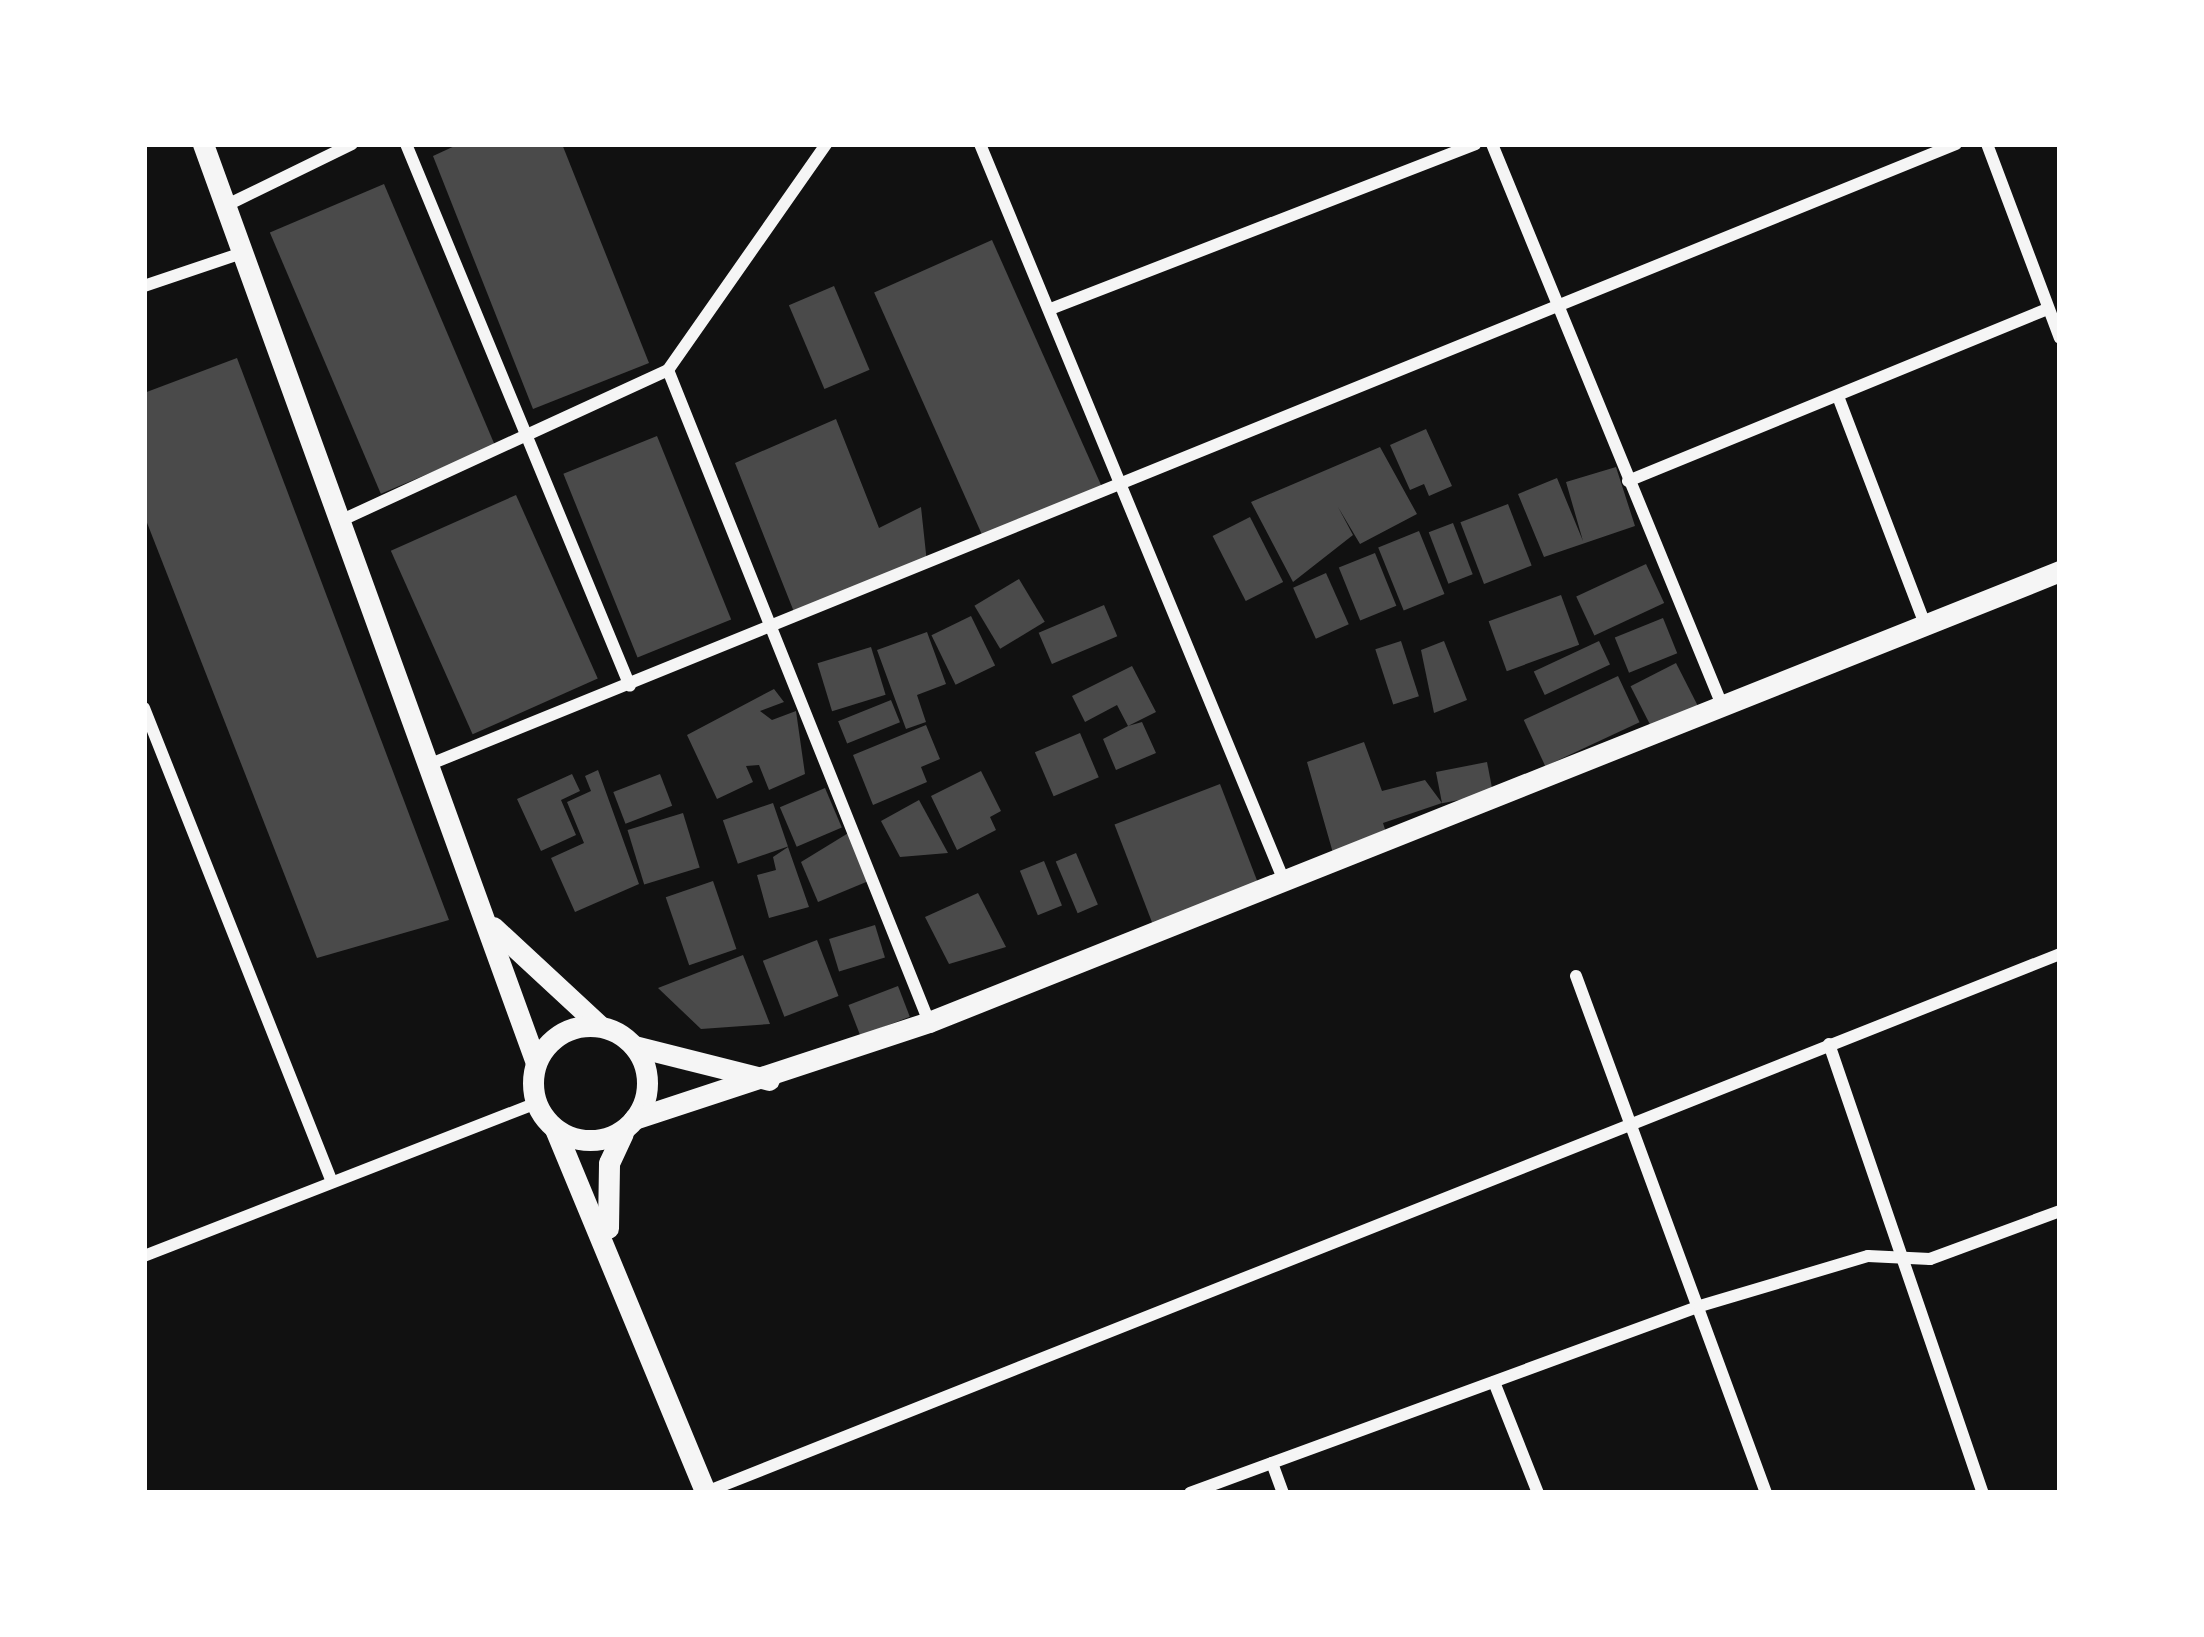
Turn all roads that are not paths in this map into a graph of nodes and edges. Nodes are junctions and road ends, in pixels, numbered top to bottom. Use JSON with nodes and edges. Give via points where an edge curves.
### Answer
{"nodes":[{"id":1,"x":203,"y":144,"type":"edge"},
{"id":2,"x":352,"y":144,"type":"edge"},
{"id":3,"x":406,"y":144,"type":"edge"},
{"id":4,"x":826,"y":144,"type":"edge"},
{"id":5,"x":980,"y":144,"type":"edge"},
{"id":6,"x":1475,"y":144,"type":"edge"},
{"id":7,"x":1492,"y":144,"type":"edge"},
{"id":8,"x":1956,"y":144,"type":"edge"},
{"id":9,"x":1987,"y":144,"type":"edge"},
{"id":10,"x":225,"y":206,"type":"junction"},
{"id":11,"x":242,"y":253,"type":"junction"},
{"id":12,"x":144,"y":286,"type":"edge"},
{"id":13,"x":1053,"y":308,"type":"junction"},
{"id":14,"x":1561,"y":308,"type":"junction"},
{"id":15,"x":2047,"y":309,"type":"junction"},
{"id":16,"x":2060,"y":338,"type":"edge"},
{"id":17,"x":668,"y":370,"type":"junction"},
{"id":18,"x":1839,"y":399,"type":"junction"},
{"id":19,"x":528,"y":436,"type":"junction"},
{"id":20,"x":1628,"y":481,"type":"junction"},
{"id":21,"x":1120,"y":482,"type":"junction"},
{"id":22,"x":342,"y":520,"type":"junction"},
{"id":23,"x":2060,"y":571,"type":"edge"},
{"id":24,"x":1924,"y":624,"type":"junction"},
{"id":25,"x":769,"y":628,"type":"junction"},
{"id":26,"x":630,"y":686,"type":"junction"},
{"id":27,"x":1722,"y":705,"type":"junction"},
{"id":28,"x":144,"y":708,"type":"edge"},
{"id":29,"x":433,"y":763,"type":"junction"},
{"id":30,"x":1284,"y":881,"type":"junction"},
{"id":31,"x":492,"y":926,"type":"junction"},
{"id":32,"x":2060,"y":954,"type":"edge"},
{"id":33,"x":1576,"y":976,"type":"dead end"},
{"id":34,"x":929,"y":1022,"type":"junction"},
{"id":35,"x":600,"y":1026,"type":"junction"},
{"id":36,"x":1829,"y":1044,"type":"junction"},
{"id":37,"x":634,"y":1046,"type":"junction"},
{"id":38,"x":536,"y":1064,"type":"junction"},
{"id":39,"x":770,"y":1080,"type":"junction"},
{"id":40,"x":536,"y":1102,"type":"junction"},
{"id":41,"x":1635,"y":1122,"type":"junction"},
{"id":42,"x":628,"y":1126,"type":"junction"},
{"id":43,"x":555,"y":1129,"type":"junction"},
{"id":44,"x":332,"y":1182,"type":"junction"},
{"id":45,"x":2060,"y":1211,"type":"edge"},
{"id":46,"x":610,"y":1241,"type":"junction"},
{"id":47,"x":144,"y":1256,"type":"edge"},
{"id":48,"x":1899,"y":1258,"type":"junction"},
{"id":49,"x":1700,"y":1306,"type":"junction"},
{"id":50,"x":1495,"y":1382,"type":"junction"},
{"id":51,"x":1272,"y":1463,"type":"junction"},
{"id":52,"x":706,"y":1493,"type":"edge"},
{"id":53,"x":1190,"y":1493,"type":"edge"},
{"id":54,"x":1283,"y":1493,"type":"edge"},
{"id":55,"x":1538,"y":1493,"type":"edge"},
{"id":56,"x":1766,"y":1493,"type":"edge"},
{"id":57,"x":1983,"y":1493,"type":"edge"}],
"edges":[{"from":1,"to":10,"type":"street"},
{"from":2,"to":10,"type":"street"},
{"from":3,"to":19,"type":"street"},
{"from":4,"to":17,"type":"street"},
{"from":5,"to":13,"type":"street"},
{"from":6,"to":13,"type":"street"},
{"from":7,"to":14,"type":"street"},
{"from":8,"to":14,"type":"street"},
{"from":9,"to":15,"type":"street"},
{"from":10,"to":11,"type":"street"},
{"from":11,"to":12,"type":"street"},
{"from":11,"to":22,"type":"street"},
{"from":13,"to":21,"type":"street"},
{"from":14,"to":20,"type":"street"},
{"from":14,"to":21,"type":"street"},
{"from":15,"to":16,"type":"street"},
{"from":15,"to":18,"type":"street"},
{"from":17,"to":19,"type":"street"},
{"from":17,"to":25,"type":"street"},
{"from":18,"to":20,"type":"street"},
{"from":18,"to":24,"type":"street"},
{"from":19,"to":22,"type":"street"},
{"from":19,"to":26,"type":"street"},
{"from":20,"to":27,"type":"street"},
{"from":21,"to":25,"type":"street","via":[[1039,526]]},
{"from":21,"to":30,"type":"street"},
{"from":22,"to":29,"type":"street"},
{"from":23,"to":24,"type":"street"},
{"from":24,"to":27,"type":"street"},
{"from":25,"to":26,"type":"street"},
{"from":25,"to":34,"type":"street"},
{"from":26,"to":29,"type":"street"},
{"from":27,"to":30,"type":"street"},
{"from":28,"to":44,"type":"street"},
{"from":29,"to":31,"type":"street"},
{"from":30,"to":34,"type":"street"},
{"from":31,"to":35,"type":"street"},
{"from":31,"to":38,"type":"street"},
{"from":32,"to":36,"type":"street"},
{"from":33,"to":41,"type":"street"},
{"from":34,"to":39,"type":"street"},
{"from":35,"to":37,"type":"street"},
{"from":35,"to":38,"type":"street","via":[[561,1034]]},
{"from":36,"to":41,"type":"street"},
{"from":36,"to":48,"type":"street"},
{"from":37,"to":39,"type":"street"},
{"from":37,"to":42,"type":"street","via":[[647,1083]]},
{"from":38,"to":40,"type":"street"},
{"from":39,"to":42,"type":"street"},
{"from":40,"to":43,"type":"street"},
{"from":40,"to":44,"type":"street"},
{"from":41,"to":49,"type":"street"},
{"from":41,"to":52,"type":"street"},
{"from":42,"to":43,"type":"street","via":[[580,1139]]},
{"from":42,"to":46,"type":"street","via":[[609,1162]]},
{"from":43,"to":46,"type":"street"},
{"from":44,"to":47,"type":"street"},
{"from":45,"to":48,"type":"street","via":[[1930,1259]]},
{"from":46,"to":52,"type":"street"},
{"from":48,"to":49,"type":"street","via":[[1868,1256]]},
{"from":48,"to":57,"type":"street"},
{"from":49,"to":50,"type":"street"},
{"from":49,"to":56,"type":"street"},
{"from":50,"to":51,"type":"street"},
{"from":50,"to":55,"type":"street"},
{"from":51,"to":53,"type":"street"},
{"from":51,"to":54,"type":"street"}]}
